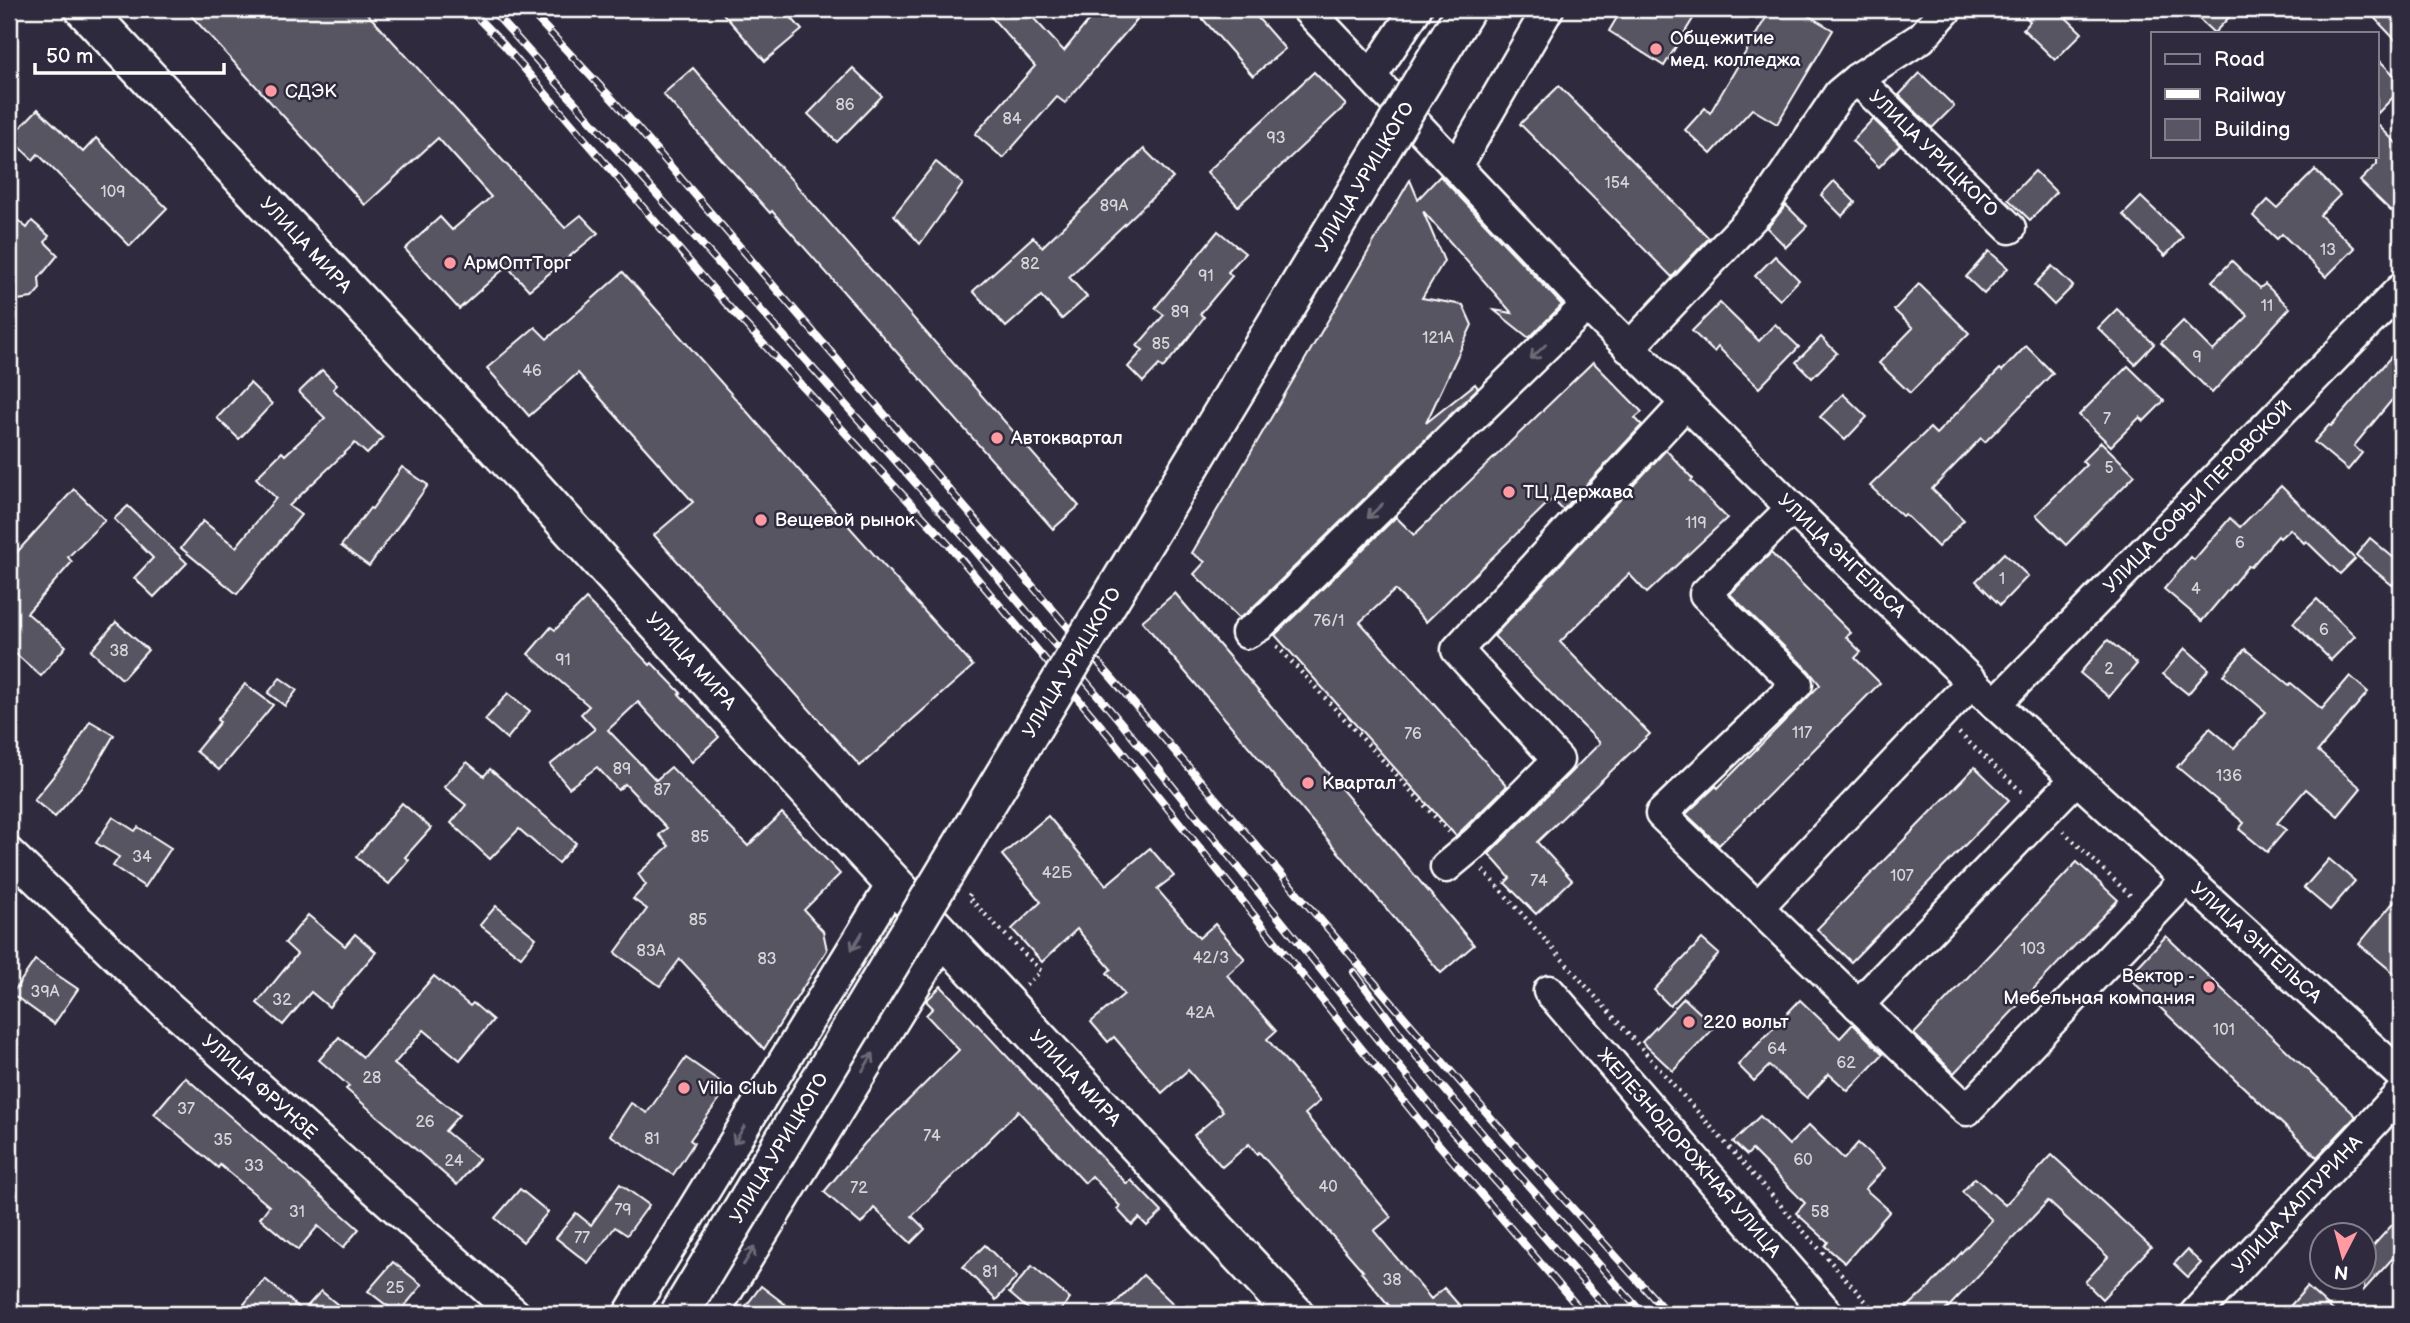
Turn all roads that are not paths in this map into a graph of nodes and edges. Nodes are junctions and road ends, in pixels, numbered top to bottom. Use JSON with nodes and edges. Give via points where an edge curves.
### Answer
{"nodes":[{"id":1,"x":84,"y":9,"type":"edge"},
{"id":2,"x":1307,"y":9,"type":"edge"},
{"id":3,"x":1416,"y":9,"type":"edge"},
{"id":4,"x":1466,"y":9,"type":"edge"},
{"id":5,"x":1548,"y":9,"type":"edge"},
{"id":6,"x":1947,"y":9,"type":"edge"},
{"id":7,"x":1371,"y":77,"type":"junction"},
{"id":8,"x":1857,"y":79,"type":"junction"},
{"id":9,"x":1457,"y":166,"type":"junction"},
{"id":10,"x":2010,"y":228,"type":"dead end"},
{"id":11,"x":2401,"y":289,"type":"edge"},
{"id":12,"x":1587,"y":305,"type":"junction"},
{"id":13,"x":1629,"y":348,"type":"junction"},
{"id":14,"x":1686,"y":403,"type":"junction"},
{"id":15,"x":1792,"y":508,"type":"junction"},
{"id":16,"x":1253,"y":629,"type":"road end"},
{"id":17,"x":1972,"y":682,"type":"junction"},
{"id":18,"x":1995,"y":704,"type":"junction"},
{"id":19,"x":2076,"y":779,"type":"junction"},
{"id":20,"x":9,"y":853,"type":"edge"},
{"id":21,"x":1456,"y":859,"type":"road end"},
{"id":22,"x":2186,"y":879,"type":"junction"},
{"id":23,"x":893,"y":883,"type":"junction"},
{"id":24,"x":1758,"y":908,"type":"junction"},
{"id":25,"x":944,"y":938,"type":"junction"},
{"id":26,"x":1549,"y":991,"type":"dead end"},
{"id":27,"x":1858,"y":1005,"type":"junction"},
{"id":28,"x":2401,"y":1075,"type":"edge"},
{"id":29,"x":2401,"y":1093,"type":"edge"},
{"id":30,"x":516,"y":1314,"type":"edge"},
{"id":31,"x":629,"y":1314,"type":"edge"},
{"id":32,"x":678,"y":1314,"type":"edge"},
{"id":33,"x":713,"y":1314,"type":"edge"},
{"id":34,"x":1295,"y":1314,"type":"edge"},
{"id":35,"x":1828,"y":1314,"type":"edge"},
{"id":36,"x":2195,"y":1314,"type":"edge"}],
"edges":[{"from":1,"to":23,"type":"main road","name":"УЛИЦА МИРА","via":[[535,489]]},
{"from":2,"to":7,"type":"street","name":"УЛИЦА ЭНГЕЛЬСА"},
{"from":3,"to":7,"type":"street"},
{"from":4,"to":32,"type":"main road","name":"УЛИЦА УРИЦКОГО","bridge":true},
{"from":5,"to":9,"type":"street"},
{"from":6,"to":8,"type":"street","name":"УЛИЦА УРИЦКОГО","via":[[1921,38]]},
{"from":7,"to":9,"type":"street","name":"УЛИЦА ЭНГЕЛЬСА"},
{"from":8,"to":10,"type":"street","name":"УЛИЦА УРИЦКОГО"},
{"from":8,"to":13,"type":"street","name":"УЛИЦА УРИЦКОГО","via":[[1839,94],[1765,204]]},
{"from":9,"to":12,"type":"street","name":"УЛИЦА ЭНГЕЛЬСА"},
{"from":11,"to":18,"type":"street","name":"УЛИЦА СОФЬИ ПЕРОВСКОЙ"},
{"from":12,"to":13,"type":"street","name":"УЛИЦА ЭНГЕЛЬСА"},
{"from":12,"to":16,"type":"street","one_way":true},
{"from":13,"to":14,"type":"street","name":"УЛИЦА ЭНГЕЛЬСА"},
{"from":14,"to":15,"type":"street","name":"УЛИЦА ЭНГЕЛЬСА"},
{"from":14,"to":21,"type":"street","via":[[1457,650],[1558,760]]},
{"from":15,"to":17,"type":"street","name":"УЛИЦА ЭНГЕЛЬСА"},
{"from":15,"to":24,"type":"street","via":[[1705,594],[1797,684],[1661,814]]},
{"from":17,"to":18,"type":"street","name":"УЛИЦА ЭНГЕЛЬСА"},
{"from":17,"to":24,"type":"street"},
{"from":18,"to":19,"type":"street","name":"УЛИЦА ЭНГЕЛЬСА"},
{"from":19,"to":22,"type":"street","name":"УЛИЦА ЭНГЕЛЬСА"},
{"from":19,"to":27,"type":"street"},
{"from":20,"to":30,"type":"street","name":"УЛИЦА ФРУНЗЕ","via":[[169,1007]]},
{"from":22,"to":27,"type":"street","via":[[1967,1110]]},
{"from":22,"to":28,"type":"street","name":"УЛИЦА ЭНГЕЛЬСА"},
{"from":23,"to":25,"type":"main road","name":"УЛИЦА МИРА"},
{"from":23,"to":31,"type":"street","name":"УЛИЦА УРИЦКОГО","one_way":true},
{"from":24,"to":27,"type":"street"},
{"from":33,"to":25,"type":"street","name":"УЛИЦА УРИЦКОГО","one_way":true},
{"from":25,"to":34,"type":"main road","name":"УЛИЦА МИРА"},
{"from":26,"to":35,"type":"street","name":"ЖЕЛЕЗНОДОРОЖНАЯ УЛИЦА"},
{"from":29,"to":36,"type":"street","name":"УЛИЦА ХАЛТУРИНА"}]}
